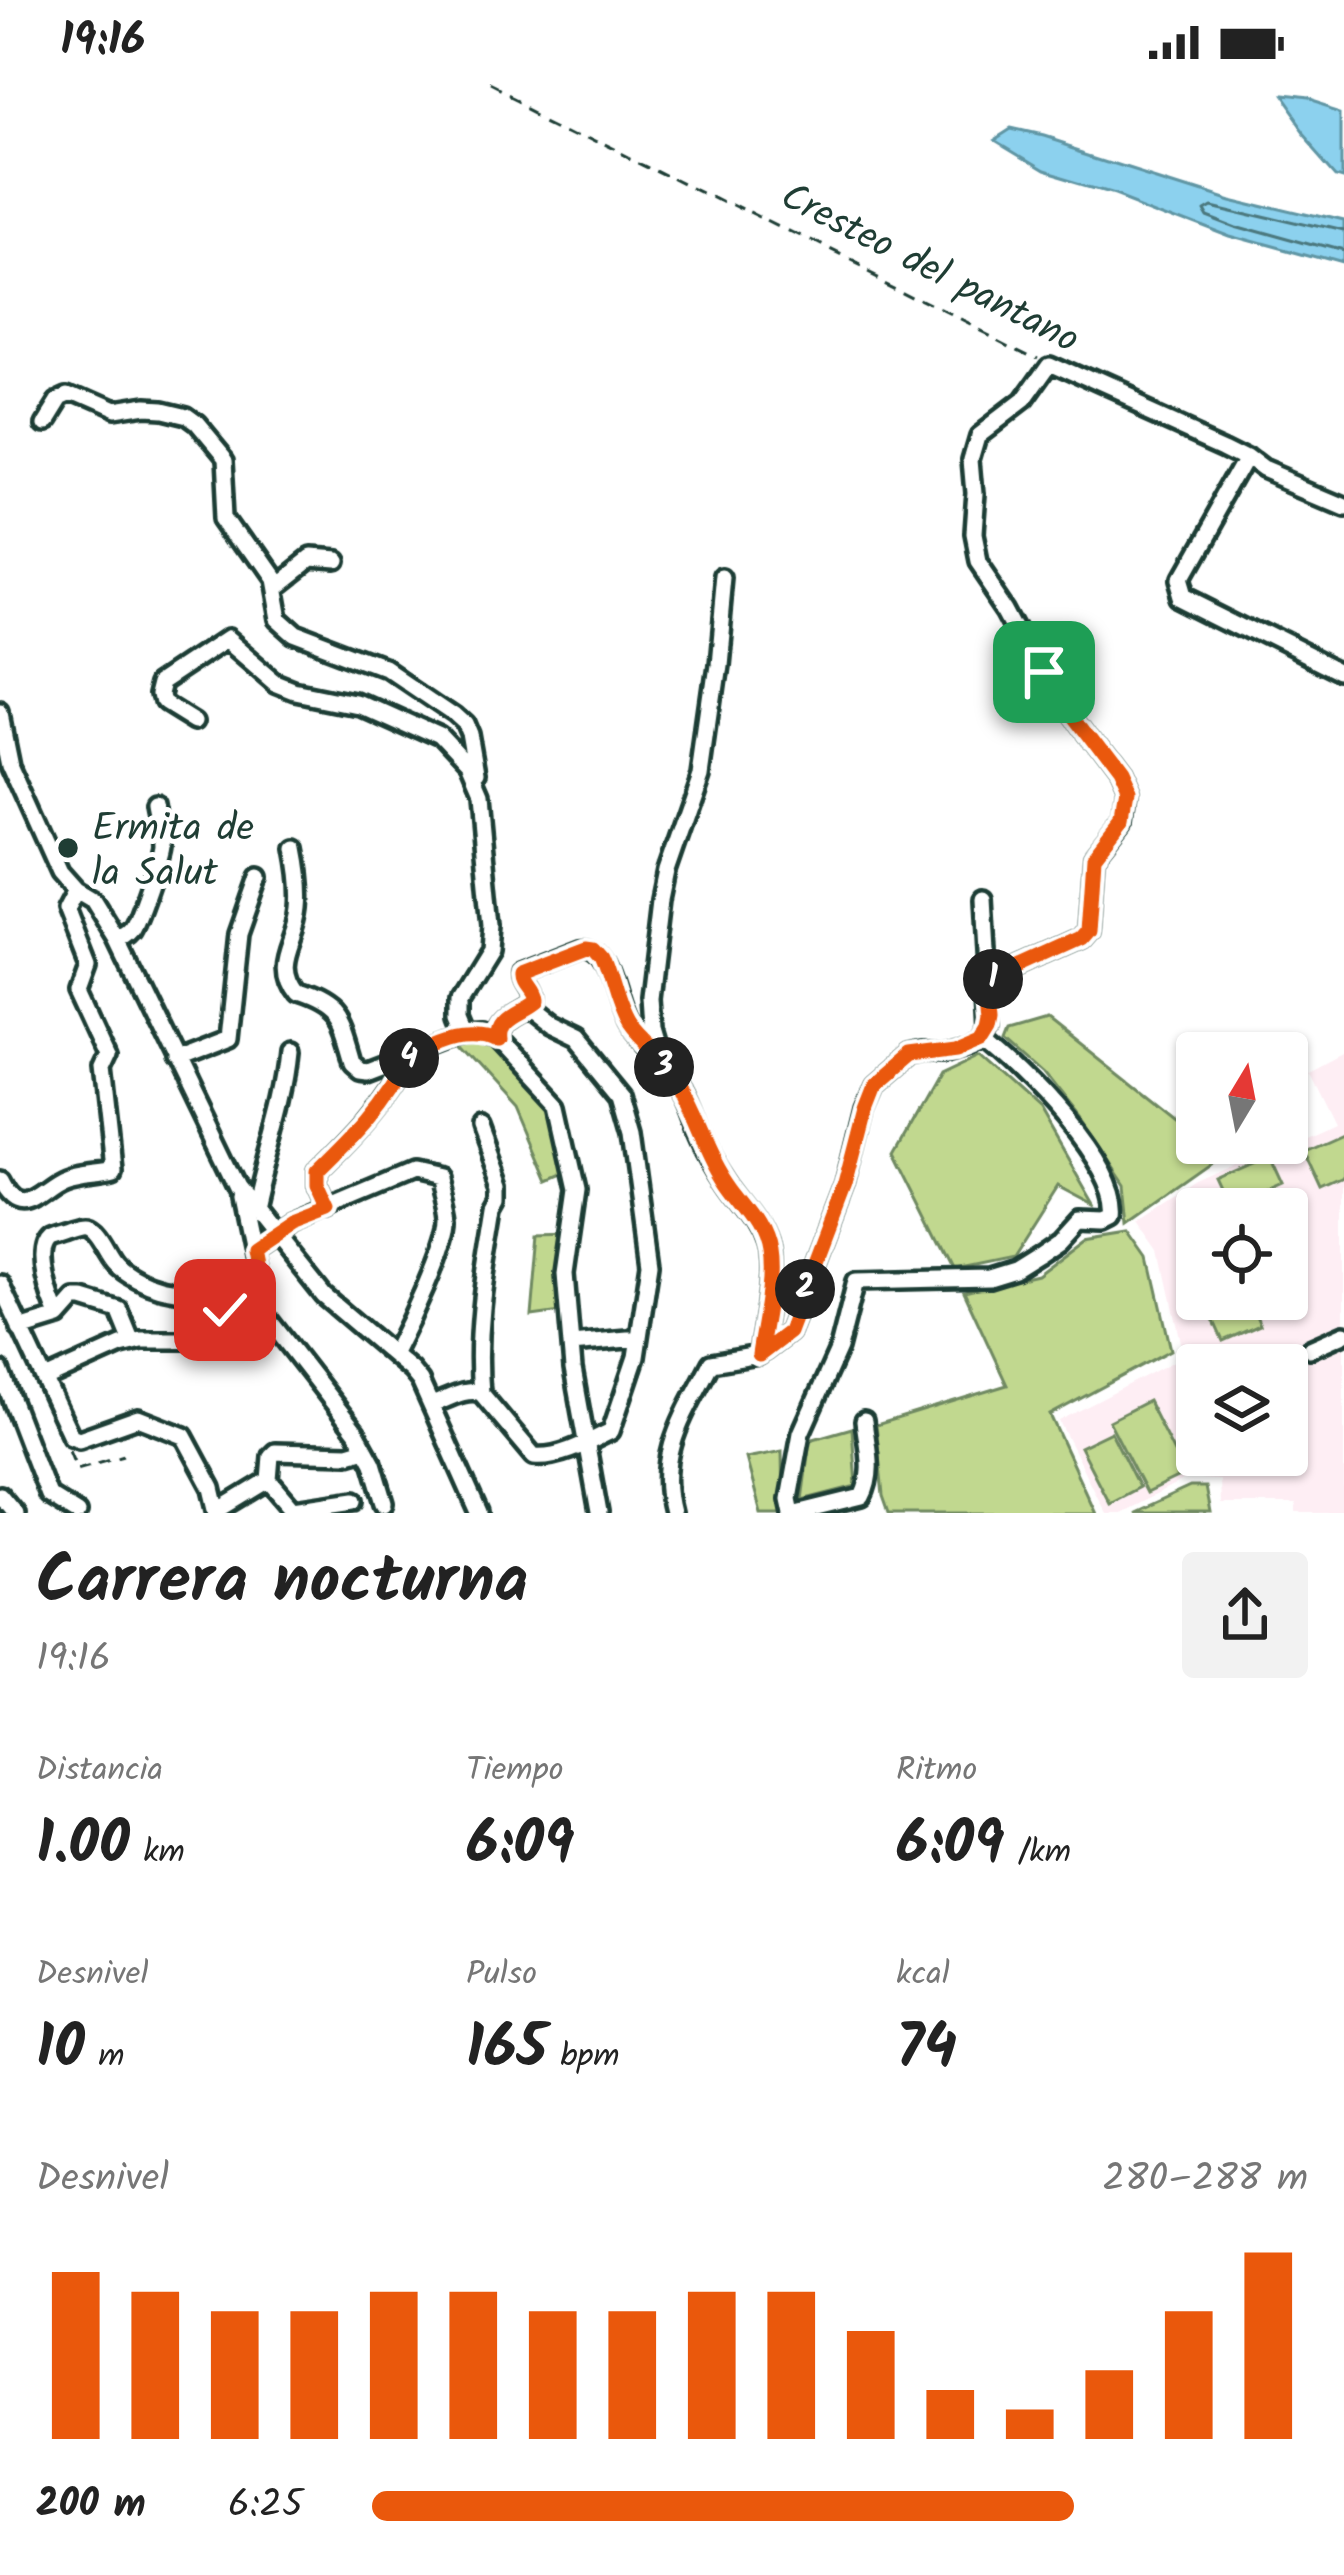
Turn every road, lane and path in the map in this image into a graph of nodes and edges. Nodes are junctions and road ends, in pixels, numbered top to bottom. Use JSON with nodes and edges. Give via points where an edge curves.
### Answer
{"nodes":[{"id":1,"x":491,"y":84,"type":"edge"},
{"id":2,"x":1049,"y":365,"type":"junction"},
{"id":3,"x":42,"y":422,"type":"dead end"},
{"id":4,"x":1249,"y":456,"type":"junction"},
{"id":5,"x":1344,"y":502,"type":"edge"},
{"id":6,"x":331,"y":564,"type":"dead end"},
{"id":7,"x":724,"y":579,"type":"dead end"},
{"id":8,"x":273,"y":589,"type":"junction"},
{"id":9,"x":1344,"y":677,"type":"edge"},
{"id":10,"x":0,"y":712,"type":"edge"},
{"id":11,"x":190,"y":722,"type":"dead end"},
{"id":12,"x":479,"y":799,"type":"junction"},
{"id":13,"x":155,"y":807,"type":"dead end"},
{"id":14,"x":295,"y":848,"type":"dead end"},
{"id":15,"x":259,"y":878,"type":"dead end"},
{"id":16,"x":76,"y":890,"type":"junction"},
{"id":17,"x":983,"y":899,"type":"dead end"},
{"id":18,"x":117,"y":940,"type":"junction"},
{"id":19,"x":989,"y":981,"type":"junction"},
{"id":20,"x":524,"y":1006,"type":"junction"},
{"id":21,"x":467,"y":1032,"type":"junction"},
{"id":22,"x":496,"y":1038,"type":"junction"},
{"id":23,"x":982,"y":1038,"type":"junction"},
{"id":24,"x":290,"y":1052,"type":"dead end"},
{"id":25,"x":410,"y":1055,"type":"junction"},
{"id":26,"x":174,"y":1060,"type":"junction"},
{"id":27,"x":659,"y":1062,"type":"junction"},
{"id":28,"x":481,"y":1128,"type":"dead end"},
{"id":29,"x":0,"y":1180,"type":"edge"},
{"id":30,"x":237,"y":1187,"type":"junction"},
{"id":31,"x":328,"y":1209,"type":"junction"},
{"id":32,"x":254,"y":1210,"type":"junction"},
{"id":33,"x":274,"y":1237,"type":"junction"},
{"id":34,"x":251,"y":1250,"type":"junction"},
{"id":35,"x":0,"y":1284,"type":"edge"},
{"id":36,"x":263,"y":1312,"type":"junction"},
{"id":37,"x":59,"y":1316,"type":"junction"},
{"id":38,"x":20,"y":1329,"type":"junction"},
{"id":39,"x":237,"y":1334,"type":"junction"},
{"id":40,"x":1344,"y":1334,"type":"edge"},
{"id":41,"x":639,"y":1338,"type":"junction"},
{"id":42,"x":132,"y":1342,"type":"junction"},
{"id":43,"x":571,"y":1344,"type":"junction"},
{"id":44,"x":1310,"y":1349,"type":"dead end"},
{"id":45,"x":394,"y":1353,"type":"junction"},
{"id":46,"x":759,"y":1355,"type":"junction"},
{"id":47,"x":0,"y":1370,"type":"edge"},
{"id":48,"x":45,"y":1378,"type":"junction"},
{"id":49,"x":481,"y":1393,"type":"junction"},
{"id":50,"x":430,"y":1406,"type":"junction"},
{"id":51,"x":864,"y":1421,"type":"dead end"},
{"id":52,"x":74,"y":1438,"type":"junction"},
{"id":53,"x":588,"y":1442,"type":"junction"},
{"id":54,"x":365,"y":1449,"type":"junction"},
{"id":55,"x":124,"y":1455,"type":"dead end"},
{"id":56,"x":268,"y":1480,"type":"junction"},
{"id":57,"x":666,"y":1491,"type":"junction"},
{"id":58,"x":0,"y":1495,"type":"edge"},
{"id":59,"x":355,"y":1500,"type":"dead end"},
{"id":60,"x":385,"y":1503,"type":"dead end"},
{"id":61,"x":296,"y":1511,"type":"edge"},
{"id":62,"x":218,"y":1512,"type":"edge"},
{"id":63,"x":15,"y":1513,"type":"edge"},
{"id":64,"x":77,"y":1513,"type":"edge"},
{"id":65,"x":479,"y":1513,"type":"edge"},
{"id":66,"x":599,"y":1513,"type":"edge"},
{"id":67,"x":658,"y":1513,"type":"edge"},
{"id":68,"x":672,"y":1513,"type":"edge"},
{"id":69,"x":794,"y":1513,"type":"edge"}],
"edges":[{"from":1,"to":2,"type":"path","name":"Cresteo del pantano"},
{"from":2,"to":4,"type":"street","name":"Cresteo del pantano"},
{"from":2,"to":19,"type":"street","via":[[1022,403],[980,435],[973,536],[1051,693],[1125,799],[1121,822],[1094,857],[1089,931]]},
{"from":3,"to":8,"type":"street","via":[[66,396],[110,415],[184,417],[223,460],[226,518]]},
{"from":4,"to":5,"type":"street","name":"Cresteo del pantano"},
{"from":4,"to":9,"type":"street","via":[[1179,580],[1184,597]]},
{"from":6,"to":8,"type":"street","via":[[306,562]]},
{"from":7,"to":27,"type":"street","via":[[700,770],[660,900],[648,1001]]},
{"from":8,"to":12,"type":"street","via":[[277,620],[296,637],[388,672],[464,726]]},
{"from":10,"to":16,"type":"street","via":[[10,761],[60,872]]},
{"from":11,"to":12,"type":"street","via":[[161,704],[162,683],[229,639],[287,687],[346,698],[437,740],[467,771]]},
{"from":12,"to":21,"type":"street","via":[[490,939],[460,998]]},
{"from":13,"to":18,"type":"street","via":[[160,860],[137,925]]},
{"from":14,"to":25,"type":"street","via":[[299,916],[284,961],[291,988],[336,1015],[360,1069]]},
{"from":15,"to":26,"type":"street","via":[[239,934],[228,1040]]},
{"from":16,"to":18,"type":"street","via":[[93,900]]},
{"from":16,"to":29,"type":"street","via":[[66,909],[88,965],[79,990],[109,1055],[102,1070],[112,1169],[62,1178],[26,1200]]},
{"from":17,"to":19,"type":"street"},
{"from":18,"to":26,"type":"street"},
{"from":19,"to":23,"type":"street","via":[[992,1015]]},
{"from":20,"to":22,"type":"street","via":[[500,1019]]},
{"from":20,"to":27,"type":"street","via":[[530,998],[518,974],[593,949],[629,1031]]},
{"from":20,"to":41,"type":"street","via":[[576,1040],[621,1094],[650,1264]]},
{"from":21,"to":22,"type":"street"},
{"from":21,"to":25,"type":"street"},
{"from":22,"to":43,"type":"street","via":[[558,1105],[577,1190],[565,1274]]},
{"from":23,"to":46,"type":"street","via":[[909,1055],[874,1085],[789,1332]]},
{"from":23,"to":69,"type":"street","via":[[1068,1123],[1096,1163],[1114,1216],[1080,1220],[1040,1255],[988,1279],[856,1281],[839,1348],[801,1432],[789,1498]]},
{"from":24,"to":32,"type":"street"},
{"from":25,"to":31,"type":"street","via":[[378,1108],[317,1171]]},
{"from":26,"to":30,"type":"street"},
{"from":27,"to":46,"type":"street","via":[[769,1251]]},
{"from":28,"to":49,"type":"street","via":[[502,1191],[482,1304]]},
{"from":30,"to":32,"type":"street"},
{"from":30,"to":34,"type":"street"},
{"from":31,"to":33,"type":"street"},
{"from":31,"to":45,"type":"street","via":[[412,1172],[438,1178],[447,1220]]},
{"from":32,"to":33,"type":"street"},
{"from":33,"to":34,"type":"street"},
{"from":33,"to":45,"type":"street","via":[[324,1296]]},
{"from":34,"to":36,"type":"street"},
{"from":35,"to":38,"type":"street"},
{"from":36,"to":39,"type":"street"},
{"from":36,"to":54,"type":"street"},
{"from":37,"to":38,"type":"street"},
{"from":37,"to":39,"type":"street","via":[[45,1246],[81,1227],[126,1273],[215,1301]]},
{"from":37,"to":42,"type":"street","via":[[75,1299],[119,1310]]},
{"from":38,"to":48,"type":"street"},
{"from":39,"to":42,"type":"street"},
{"from":40,"to":44,"type":"street"},
{"from":41,"to":43,"type":"street"},
{"from":41,"to":53,"type":"street","via":[[611,1431]]},
{"from":42,"to":48,"type":"street"},
{"from":43,"to":53,"type":"street"},
{"from":45,"to":50,"type":"street"},
{"from":46,"to":57,"type":"street","via":[[711,1364],[671,1443]]},
{"from":47,"to":64,"type":"street","via":[[48,1495]]},
{"from":48,"to":52,"type":"street"},
{"from":49,"to":50,"type":"street"},
{"from":49,"to":53,"type":"street","via":[[533,1456]]},
{"from":50,"to":65,"type":"street"},
{"from":51,"to":69,"type":"street","via":[[870,1470],[862,1497]]},
{"from":52,"to":55,"type":"path","via":[[68,1448],[77,1469]]},
{"from":52,"to":62,"type":"street","via":[[138,1418],[184,1436]]},
{"from":53,"to":66,"type":"street"},
{"from":54,"to":56,"type":"street","via":[[275,1452]]},
{"from":54,"to":60,"type":"street"},
{"from":56,"to":61,"type":"street"},
{"from":56,"to":62,"type":"street"},
{"from":57,"to":67,"type":"street"},
{"from":57,"to":68,"type":"street"},
{"from":58,"to":63,"type":"street"},
{"from":59,"to":61,"type":"street"}]}
